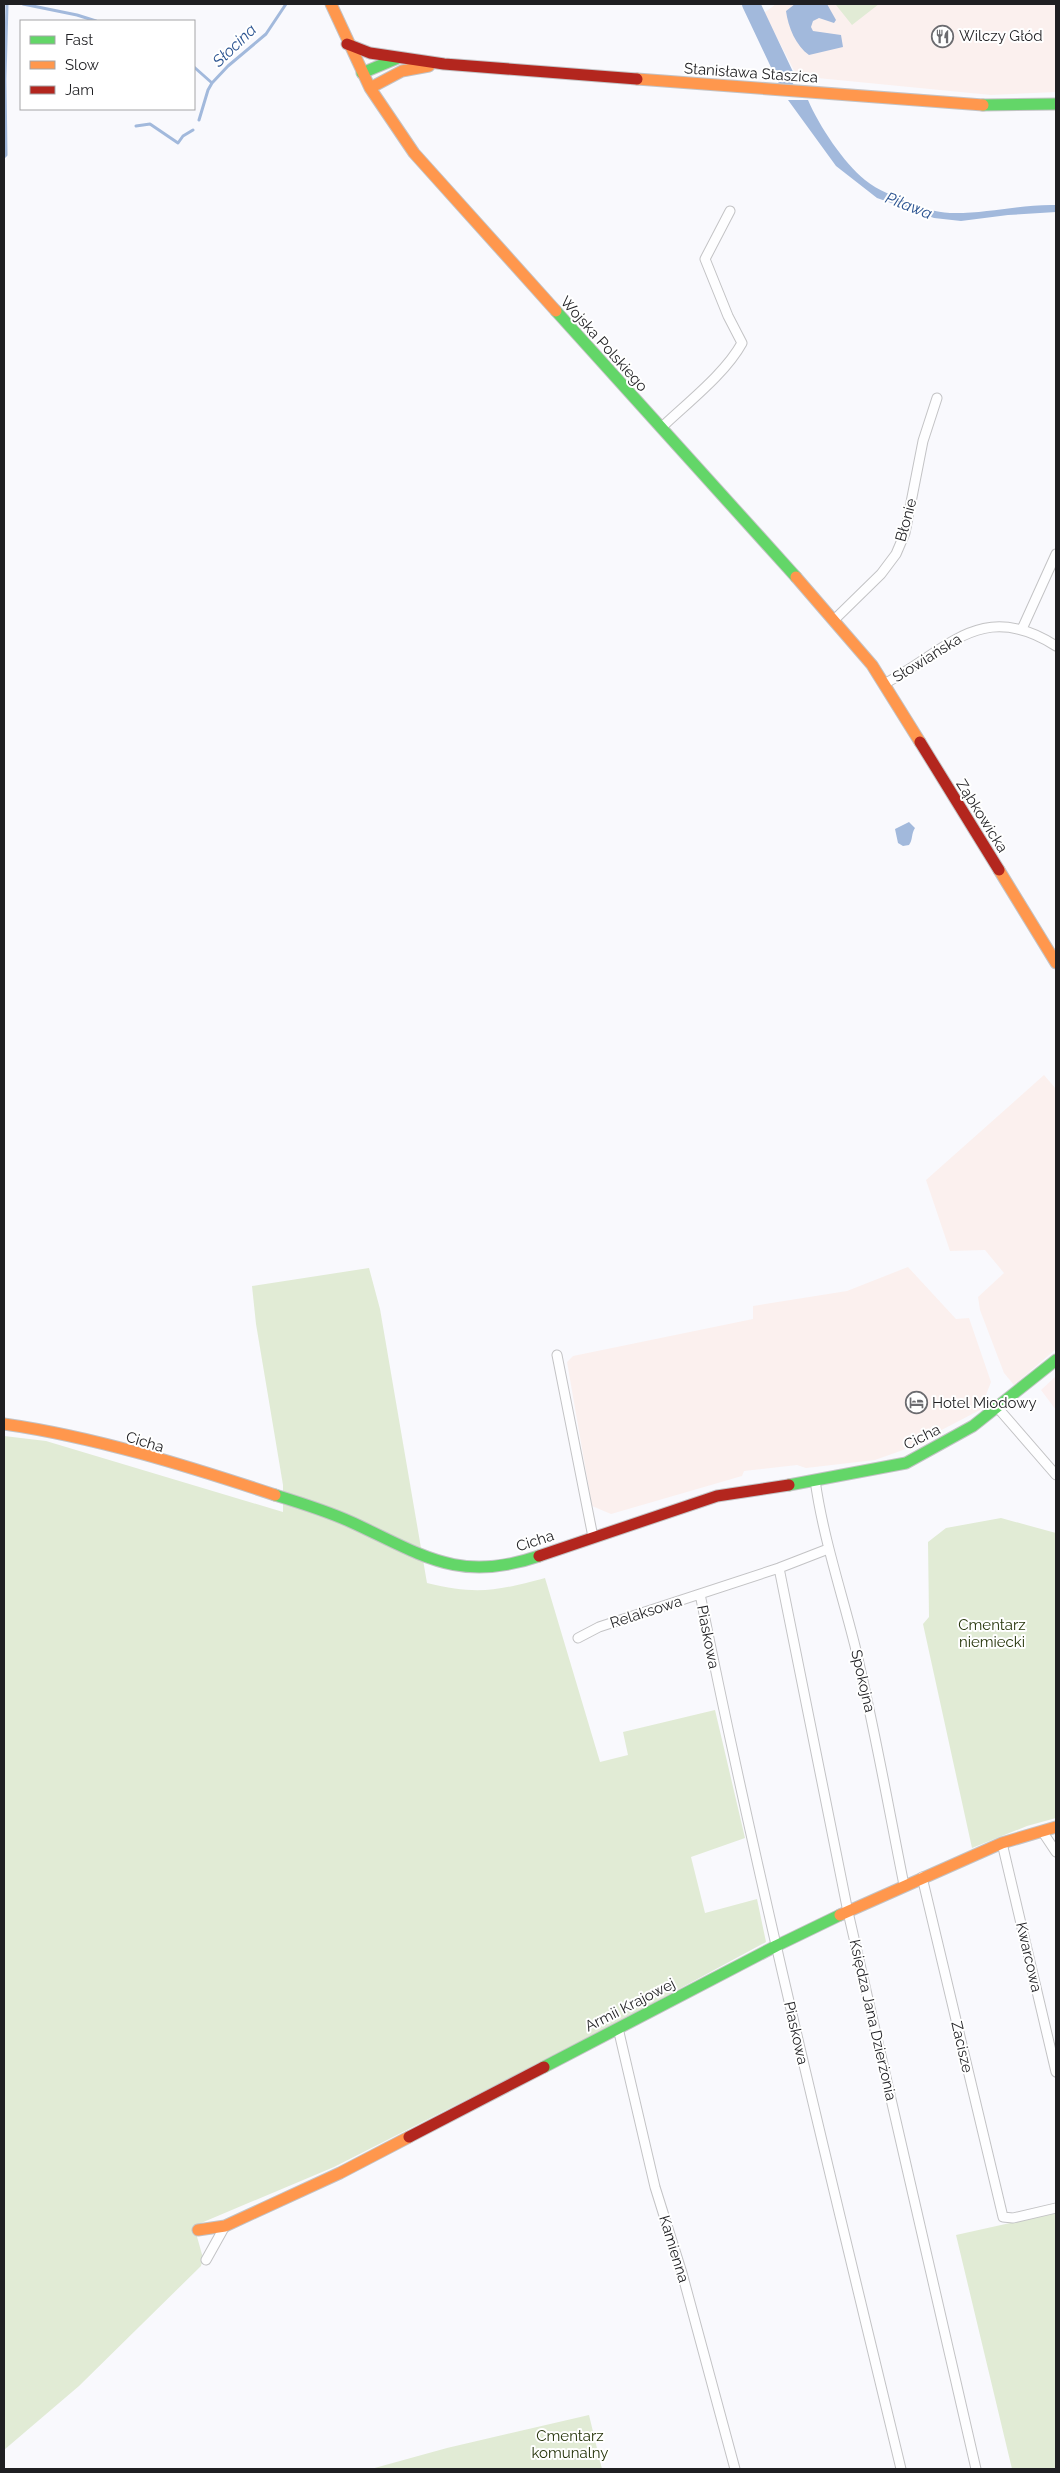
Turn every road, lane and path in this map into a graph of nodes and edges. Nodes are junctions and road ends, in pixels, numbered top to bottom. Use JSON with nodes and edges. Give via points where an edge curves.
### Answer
{"nodes":[{"id":1,"x":331,"y":4,"type":"edge"},
{"id":2,"x":347,"y":44,"type":"junction"},
{"id":3,"x":398,"y":58,"type":"junction"},
{"id":4,"x":444,"y":64,"type":"junction"},
{"id":5,"x":362,"y":73,"type":"junction"},
{"id":6,"x":370,"y":88,"type":"junction"},
{"id":7,"x":1056,"y":104,"type":"edge"},
{"id":8,"x":730,"y":211,"type":"dead end"},
{"id":9,"x":937,"y":398,"type":"dead end"},
{"id":10,"x":661,"y":428,"type":"junction"},
{"id":11,"x":1056,"y":554,"type":"edge"},
{"id":12,"x":834,"y":620,"type":"junction"},
{"id":13,"x":1022,"y":629,"type":"junction"},
{"id":14,"x":1056,"y":646,"type":"edge"},
{"id":15,"x":884,"y":684,"type":"junction"},
{"id":16,"x":1056,"y":963,"type":"edge"},
{"id":17,"x":557,"y":1355,"type":"dead end"},
{"id":18,"x":1056,"y":1360,"type":"edge"},
{"id":19,"x":998,"y":1407,"type":"junction"},
{"id":20,"x":4,"y":1424,"type":"edge"},
{"id":21,"x":1056,"y":1475,"type":"edge"},
{"id":22,"x":815,"y":1480,"type":"junction"},
{"id":23,"x":593,"y":1537,"type":"junction"},
{"id":24,"x":828,"y":1549,"type":"junction"},
{"id":25,"x":779,"y":1568,"type":"junction"},
{"id":26,"x":700,"y":1594,"type":"junction"},
{"id":27,"x":578,"y":1638,"type":"dead end"},
{"id":28,"x":1056,"y":1827,"type":"edge"},
{"id":29,"x":1042,"y":1830,"type":"junction"},
{"id":30,"x":1002,"y":1842,"type":"junction"},
{"id":31,"x":1056,"y":1852,"type":"edge"},
{"id":32,"x":922,"y":1877,"type":"junction"},
{"id":33,"x":904,"y":1884,"type":"junction"},
{"id":34,"x":848,"y":1912,"type":"junction"},
{"id":35,"x":776,"y":1946,"type":"junction"},
{"id":36,"x":618,"y":2028,"type":"junction"},
{"id":37,"x":1056,"y":2072,"type":"edge"},
{"id":38,"x":1056,"y":2208,"type":"edge"},
{"id":39,"x":225,"y":2226,"type":"junction"},
{"id":40,"x":198,"y":2230,"type":"dead end"},
{"id":41,"x":206,"y":2260,"type":"dead end"},
{"id":42,"x":735,"y":2469,"type":"edge"},
{"id":43,"x":901,"y":2469,"type":"edge"},
{"id":44,"x":976,"y":2469,"type":"edge"}],
"edges":[{"from":1,"to":2,"type":"street","name":"Wojska Polskiego"},
{"from":2,"to":3,"type":"street","via":[[370,53]]},
{"from":2,"to":5,"type":"street","name":"Wojska Polskiego"},
{"from":3,"to":4,"type":"street"},
{"from":3,"to":5,"type":"street"},
{"from":4,"to":6,"type":"street","via":[[402,72]]},
{"from":4,"to":7,"type":"street","name":"Stanisława Staszica","via":[[963,104]]},
{"from":5,"to":6,"type":"street","name":"Wojska Polskiego"},
{"from":6,"to":10,"type":"street","name":"Wojska Polskiego","via":[[414,153]]},
{"from":8,"to":10,"type":"street","via":[[705,259],[742,343],[726,365]]},
{"from":9,"to":12,"type":"street","name":"Błonie","via":[[923,440],[913,500],[896,554],[881,574]]},
{"from":10,"to":12,"type":"street","name":"Wojska Polskiego"},
{"from":11,"to":13,"type":"street"},
{"from":12,"to":15,"type":"street","name":"Wojska Polskiego"},
{"from":13,"to":14,"type":"street","name":"Słowiańska"},
{"from":13,"to":15,"type":"street","name":"Słowiańska","via":[[994,627],[964,634]]},
{"from":15,"to":16,"type":"street","name":"Ząbkowicka"},
{"from":17,"to":23,"type":"street"},
{"from":18,"to":19,"type":"street","name":"Cicha"},
{"from":19,"to":21,"type":"street"},
{"from":19,"to":22,"type":"street","name":"Cicha","via":[[963,1433],[906,1463]]},
{"from":20,"to":23,"type":"street","name":"Cicha","via":[[81,1438],[316,1508],[449,1564],[482,1568],[508,1565]]},
{"from":22,"to":23,"type":"street","name":"Cicha","via":[[717,1496]]},
{"from":22,"to":24,"type":"street","name":"Spokojna"},
{"from":24,"to":25,"type":"street","name":"Relaksowa"},
{"from":24,"to":33,"type":"street","name":"Spokojna","via":[[869,1705]]},
{"from":25,"to":26,"type":"street","name":"Relaksowa"},
{"from":25,"to":34,"type":"street","name":"Księdza Jana Dzierżonia"},
{"from":26,"to":27,"type":"street","name":"Relaksowa","via":[[599,1627]]},
{"from":26,"to":35,"type":"street","name":"Piaskowa","via":[[735,1768]]},
{"from":28,"to":29,"type":"street","name":"Armii Krajowej"},
{"from":29,"to":30,"type":"street","name":"Armii Krajowej"},
{"from":29,"to":31,"type":"street"},
{"from":30,"to":32,"type":"street","name":"Armii Krajowej"},
{"from":30,"to":37,"type":"street","name":"Kwarcowa"},
{"from":32,"to":33,"type":"street","name":"Armii Krajowej"},
{"from":32,"to":38,"type":"street","name":"Zacisze","via":[[1002,2217],[1013,2218]]},
{"from":33,"to":34,"type":"street","name":"Armii Krajowej"},
{"from":34,"to":35,"type":"street","name":"Armii Krajowej"},
{"from":34,"to":44,"type":"street","name":"Księdza Jana Dzierżonia"},
{"from":35,"to":36,"type":"street","name":"Armii Krajowej"},
{"from":35,"to":43,"type":"street","name":"Piaskowa"},
{"from":36,"to":39,"type":"street","name":"Armii Krajowej","via":[[340,2173]]},
{"from":36,"to":42,"type":"street","name":"Kamienna","via":[[655,2187],[682,2273]]},
{"from":39,"to":40,"type":"street","name":"Armii Krajowej"},
{"from":39,"to":41,"type":"street"}]}
